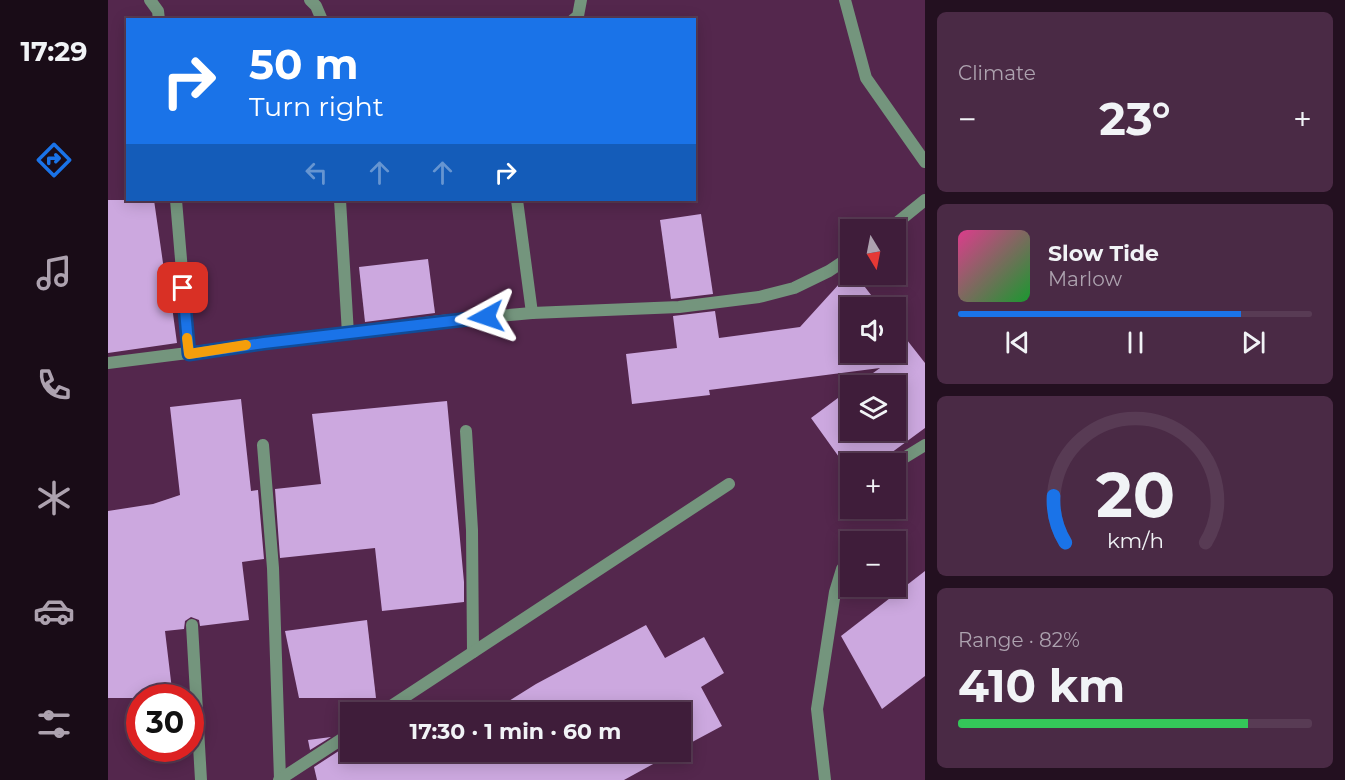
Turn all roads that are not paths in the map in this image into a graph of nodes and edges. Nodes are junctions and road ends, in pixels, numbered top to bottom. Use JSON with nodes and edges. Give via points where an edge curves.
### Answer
{"nodes":[{"id":1,"x":150,"y":0,"type":"edge"},
{"id":2,"x":310,"y":0,"type":"edge"},
{"id":3,"x":581,"y":0,"type":"edge"},
{"id":4,"x":845,"y":0,"type":"edge"},
{"id":5,"x":159,"y":18,"type":"edge"},
{"id":6,"x":321,"y":18,"type":"edge"},
{"id":7,"x":576,"y":18,"type":"edge"},
{"id":8,"x":925,"y":162,"type":"edge"},
{"id":9,"x":925,"y":200,"type":"edge"},
{"id":10,"x":176,"y":201,"type":"edge"},
{"id":11,"x":340,"y":201,"type":"edge"},
{"id":12,"x":517,"y":201,"type":"edge"},
{"id":13,"x":902,"y":219,"type":"edge"},
{"id":14,"x":840,"y":264,"type":"edge"},
{"id":15,"x":532,"y":313,"type":"junction"},
{"id":16,"x":348,"y":333,"type":"junction"},
{"id":17,"x":189,"y":354,"type":"junction"},
{"id":18,"x":108,"y":363,"type":"edge"},
{"id":19,"x":466,"y":430,"type":"dead end"},
{"id":20,"x":263,"y":445,"type":"dead end"},
{"id":21,"x":925,"y":445,"type":"edge"},
{"id":22,"x":906,"y":457,"type":"edge"},
{"id":23,"x":729,"y":484,"type":"dead end"},
{"id":24,"x":840,"y":578,"type":"edge"},
{"id":25,"x":192,"y":625,"type":"dead end"},
{"id":26,"x":473,"y":652,"type":"junction"},
{"id":27,"x":397,"y":702,"type":"edge"},
{"id":28,"x":340,"y":740,"type":"edge"},
{"id":29,"x":201,"y":780,"type":"edge"},
{"id":30,"x":280,"y":780,"type":"edge"},
{"id":31,"x":825,"y":780,"type":"edge"}],
"edges":[{"from":1,"to":5,"type":"street"},
{"from":2,"to":6,"type":"street"},
{"from":3,"to":7,"type":"street"},
{"from":4,"to":8,"type":"street","via":[[866,78]]},
{"from":9,"to":13,"type":"street"},
{"from":10,"to":17,"type":"street"},
{"from":11,"to":16,"type":"street"},
{"from":12,"to":15,"type":"street"},
{"from":14,"to":15,"type":"street","via":[[794,288],[759,297],[679,307]]},
{"from":15,"to":16,"type":"street"},
{"from":16,"to":17,"type":"street"},
{"from":17,"to":18,"type":"street"},
{"from":19,"to":26,"type":"street"},
{"from":20,"to":30,"type":"street","via":[[273,568]]},
{"from":21,"to":22,"type":"street"},
{"from":23,"to":26,"type":"street"},
{"from":24,"to":31,"type":"street","via":[[817,709]]},
{"from":25,"to":29,"type":"street"},
{"from":26,"to":27,"type":"street"},
{"from":28,"to":30,"type":"street"}]}
